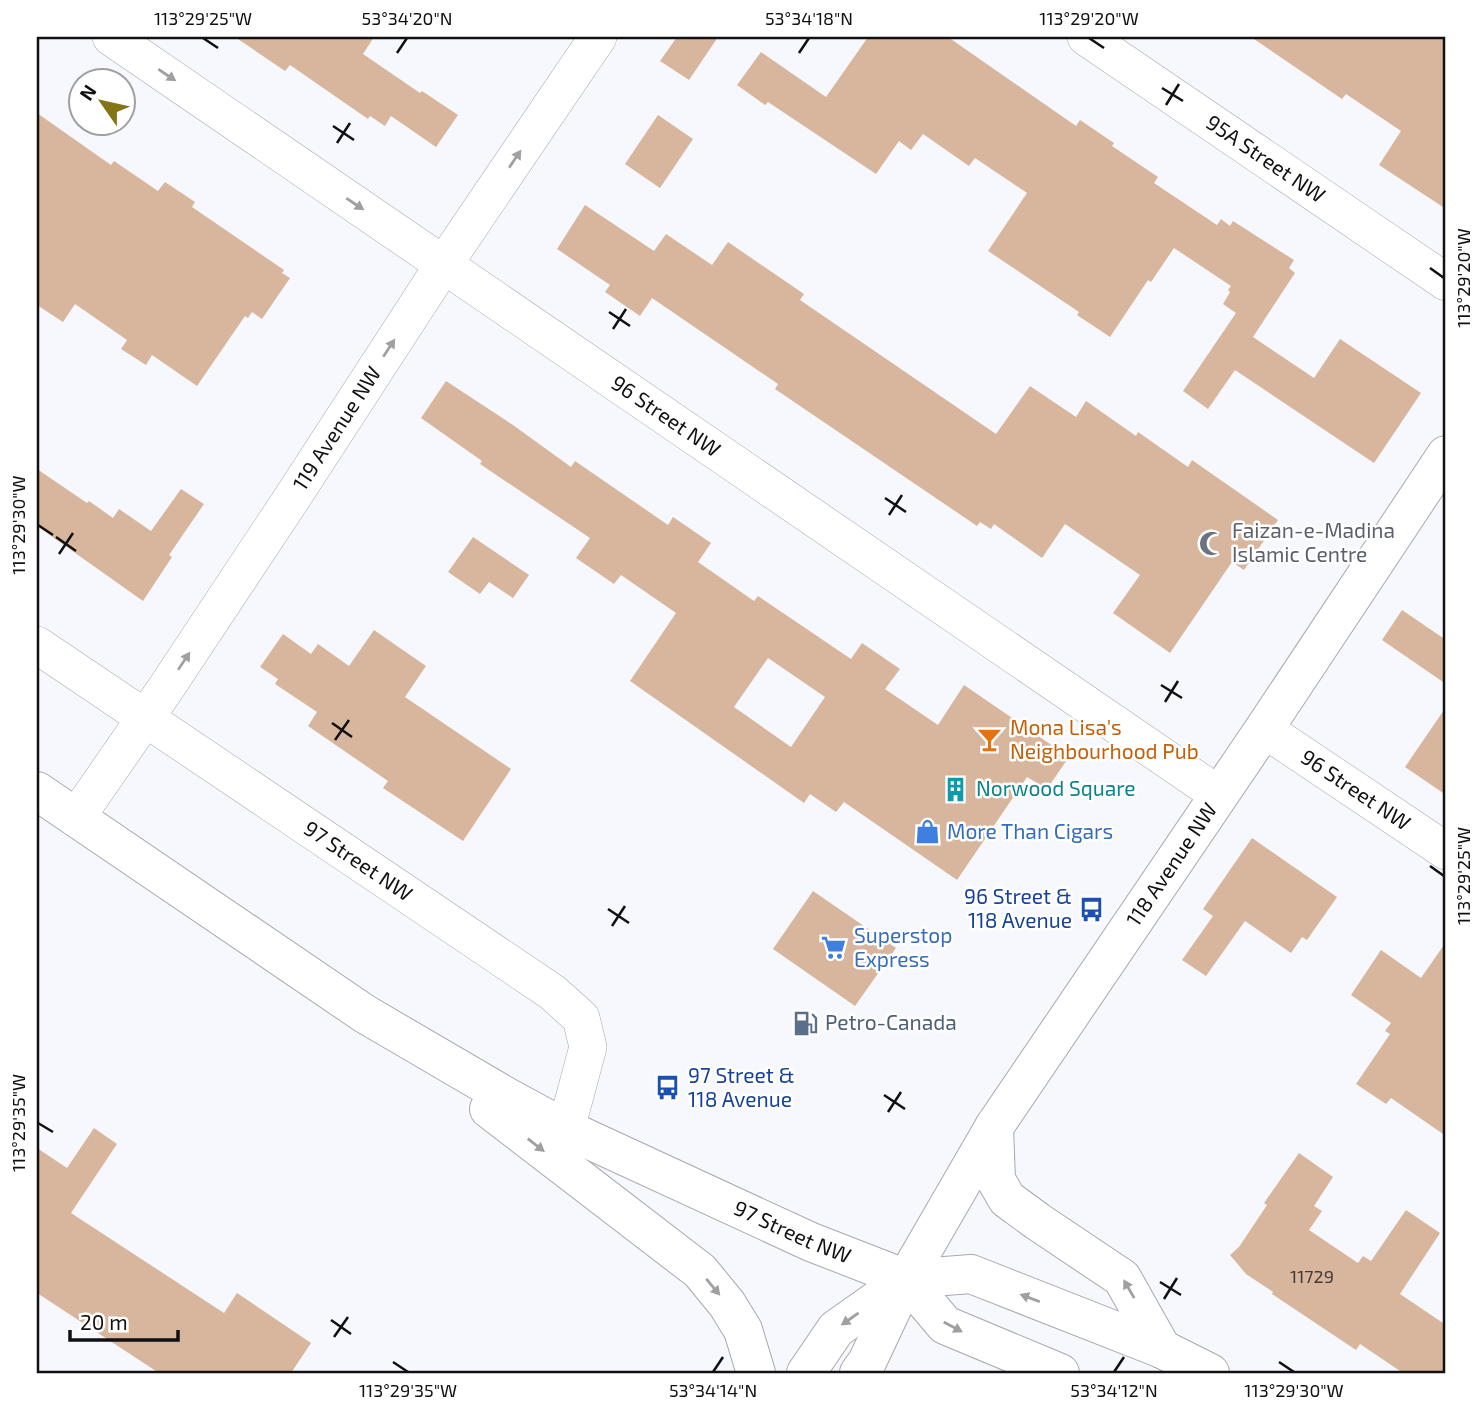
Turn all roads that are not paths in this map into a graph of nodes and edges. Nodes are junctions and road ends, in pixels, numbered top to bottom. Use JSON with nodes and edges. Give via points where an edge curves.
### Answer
{"nodes":[{"id":1,"x":111,"y":37,"type":"edge"},
{"id":2,"x":598,"y":37,"type":"edge"},
{"id":3,"x":1086,"y":37,"type":"edge"},
{"id":4,"x":435,"y":259,"type":"junction"},
{"id":5,"x":1446,"y":282,"type":"edge"},
{"id":6,"x":1446,"y":455,"type":"edge"},
{"id":7,"x":37,"y":645,"type":"edge"},
{"id":8,"x":145,"y":718,"type":"junction"},
{"id":9,"x":1264,"y":729,"type":"junction"},
{"id":10,"x":37,"y":791,"type":"edge"},
{"id":11,"x":1219,"y":795,"type":"junction"},
{"id":12,"x":76,"y":818,"type":"junction"},
{"id":13,"x":1446,"y":851,"type":"edge"},
{"id":14,"x":365,"y":1014,"type":"junction"},
{"id":15,"x":994,"y":1126,"type":"junction"},
{"id":16,"x":566,"y":1129,"type":"junction"},
{"id":17,"x":906,"y":1279,"type":"junction"},
{"id":18,"x":1162,"y":1349,"type":"junction"},
{"id":19,"x":756,"y":1373,"type":"edge"},
{"id":20,"x":806,"y":1373,"type":"edge"},
{"id":21,"x":859,"y":1373,"type":"edge"},
{"id":22,"x":1060,"y":1373,"type":"edge"},
{"id":23,"x":1210,"y":1373,"type":"edge"}],
"edges":[{"from":1,"to":4,"type":"street","name":"96 Street NW","one_way":true},
{"from":4,"to":2,"type":"street","name":"119 Avenue NW","one_way":true},
{"from":3,"to":5,"type":"street","name":"95A Street NW"},
{"from":8,"to":4,"type":"street","name":"119 Avenue NW","one_way":true,"via":[[292,498]]},
{"from":4,"to":11,"type":"street","name":"96 Street NW"},
{"from":6,"to":9,"type":"main road","name":"118 Avenue NW"},
{"from":7,"to":8,"type":"street","name":"97 Street NW"},
{"from":8,"to":12,"type":"street","name":"119 Avenue NW"},
{"from":8,"to":16,"type":"street","name":"97 Street NW","via":[[552,992],[581,1018],[588,1047]]},
{"from":9,"to":11,"type":"main road","name":"118 Avenue NW"},
{"from":9,"to":13,"type":"street","name":"96 Street NW"},
{"from":10,"to":12,"type":"main road","name":"97 Street NW"},
{"from":11,"to":15,"type":"main road","name":"118 Avenue NW"},
{"from":12,"to":14,"type":"main road","name":"97 Street NW"},
{"from":14,"to":16,"type":"main road","name":"97 Street NW"},
{"from":14,"to":19,"type":"main road","one_way":true,"via":[[700,1271],[743,1330]]},
{"from":15,"to":17,"type":"main road","name":"118 Avenue NW"},
{"from":18,"to":15,"type":"main road","one_way":true,"via":[[1122,1278],[1007,1199],[996,1180]]},
{"from":16,"to":17,"type":"main road","name":"97 Street NW","via":[[811,1242]]},
{"from":18,"to":17,"type":"main road","name":"97 Street NW","one_way":true,"via":[[971,1274]]},
{"from":17,"to":20,"type":"main road","name":"118 Avenue NW","one_way":true,"via":[[836,1329]]},
{"from":17,"to":21,"type":"main road","name":"118 Avenue NW"},
{"from":17,"to":22,"type":"main road","name":"97 Street NW","one_way":true,"via":[[945,1325]]},
{"from":18,"to":23,"type":"main road","name":"97 Street NW"}]}
